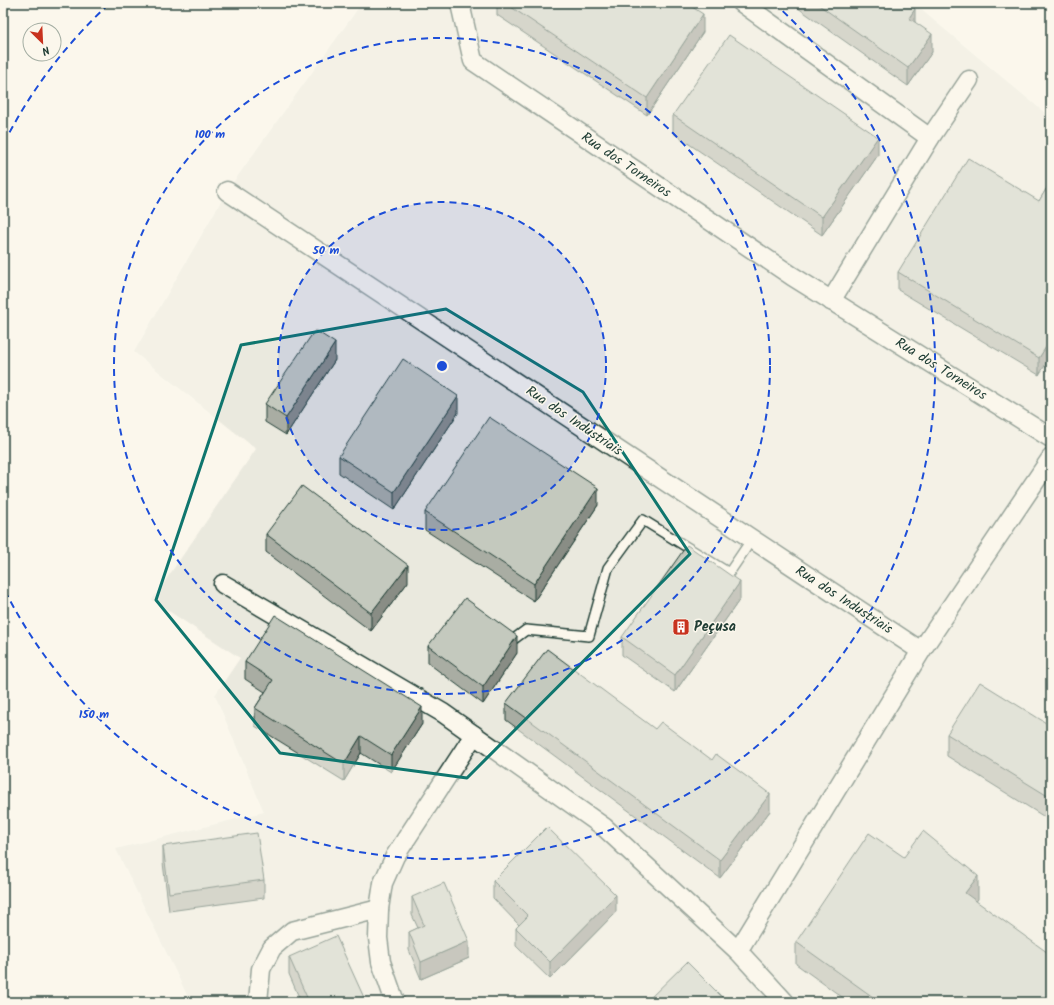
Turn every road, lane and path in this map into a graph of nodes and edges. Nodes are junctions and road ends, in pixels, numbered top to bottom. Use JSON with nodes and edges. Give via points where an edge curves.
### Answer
{"nodes":[{"id":1,"x":465,"y":3,"type":"edge"},
{"id":2,"x":742,"y":3,"type":"edge"},
{"id":3,"x":969,"y":80,"type":"dead end"},
{"id":4,"x":930,"y":138,"type":"junction"},
{"id":5,"x":227,"y":191,"type":"dead end"},
{"id":6,"x":830,"y":301,"type":"junction"},
{"id":7,"x":1051,"y":438,"type":"edge"},
{"id":8,"x":1051,"y":458,"type":"edge"},
{"id":9,"x":752,"y":538,"type":"junction"},
{"id":10,"x":223,"y":584,"type":"dead end"},
{"id":11,"x":514,"y":640,"type":"edge"},
{"id":12,"x":921,"y":651,"type":"junction"},
{"id":13,"x":474,"y":735,"type":"junction"},
{"id":14,"x":379,"y":909,"type":"junction"},
{"id":15,"x":738,"y":951,"type":"junction"},
{"id":16,"x":258,"y":1002,"type":"edge"},
{"id":17,"x":395,"y":1002,"type":"edge"},
{"id":18,"x":785,"y":1002,"type":"edge"}],
"edges":[{"from":1,"to":6,"type":"street","name":"Rua dos Torneiros","via":[[461,8],[473,61]]},
{"from":2,"to":4,"type":"street"},
{"from":3,"to":4,"type":"street"},
{"from":4,"to":6,"type":"street"},
{"from":5,"to":9,"type":"street","name":"Rua dos Industriais"},
{"from":6,"to":7,"type":"street","name":"Rua dos Torneiros"},
{"from":8,"to":12,"type":"street"},
{"from":9,"to":11,"type":"lane","via":[[729,573],[643,520],[608,568],[589,636],[526,630]]},
{"from":9,"to":12,"type":"street","name":"Rua dos Industriais"},
{"from":10,"to":13,"type":"street","via":[[443,713]]},
{"from":12,"to":15,"type":"street"},
{"from":13,"to":14,"type":"street","via":[[395,856],[382,883]]},
{"from":13,"to":15,"type":"street","via":[[604,827]]},
{"from":14,"to":16,"type":"street","via":[[292,931],[272,948],[261,969]]},
{"from":14,"to":17,"type":"street","via":[[378,938],[381,962]]},
{"from":15,"to":18,"type":"street"}]}
